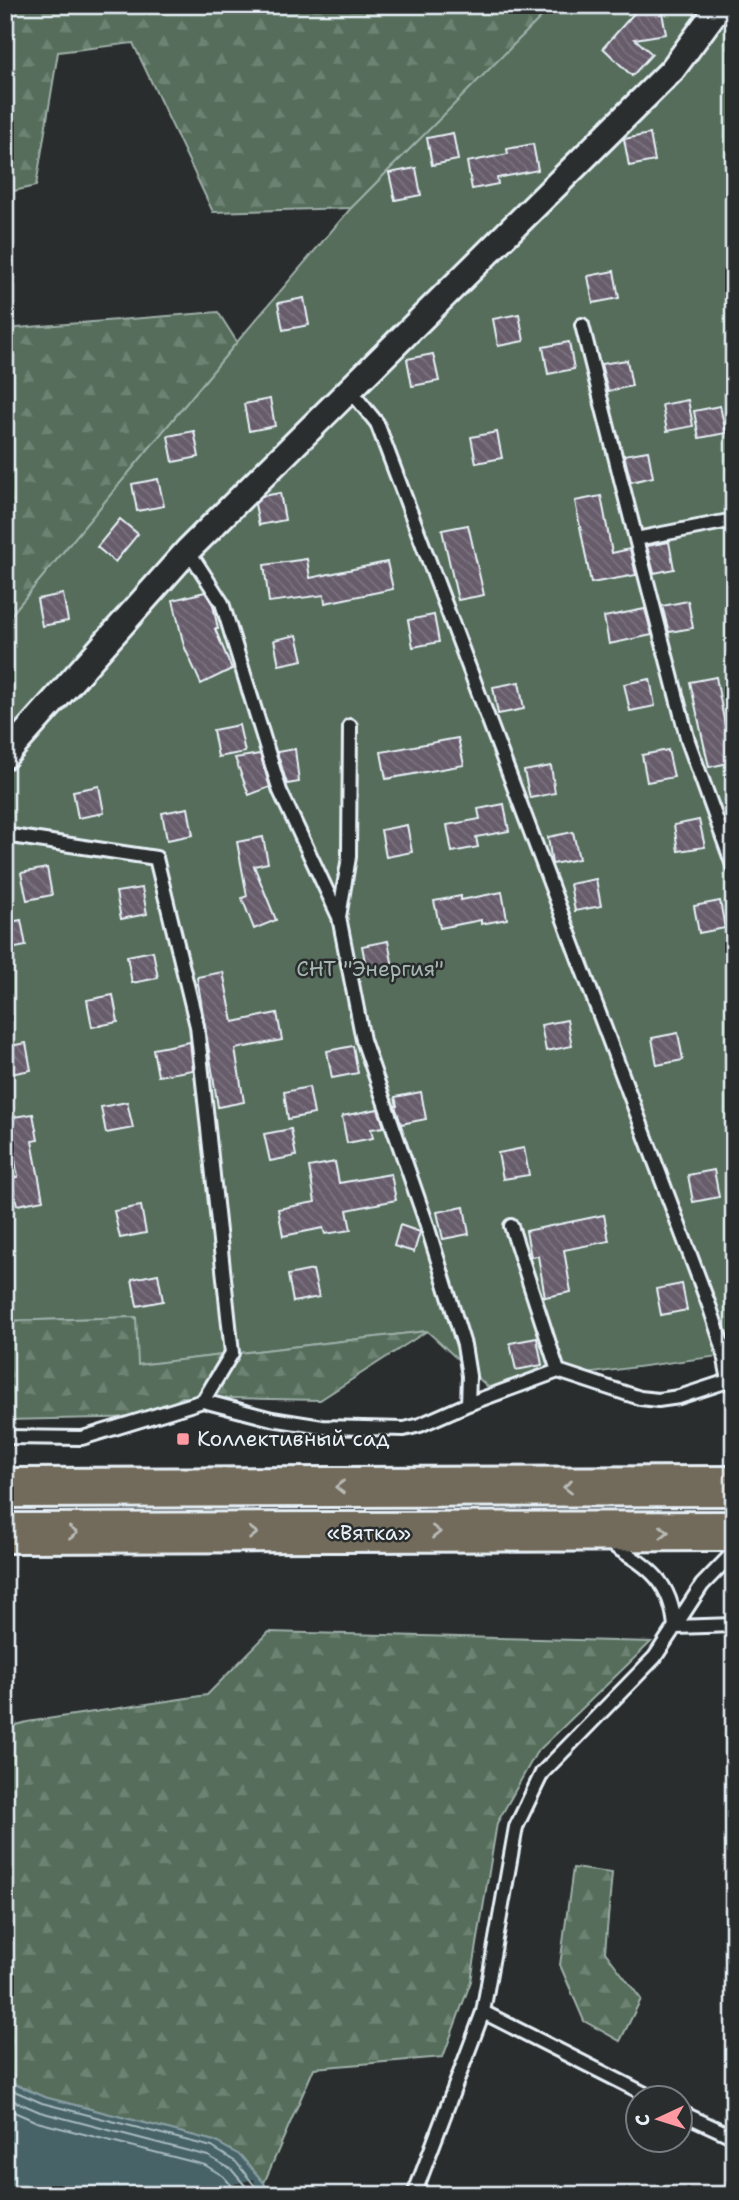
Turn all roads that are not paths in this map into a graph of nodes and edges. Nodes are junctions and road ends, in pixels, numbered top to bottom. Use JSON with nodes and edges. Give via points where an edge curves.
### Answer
{"nodes":[{"id":1,"x":720,"y":5,"type":"edge"},
{"id":2,"x":582,"y":325,"type":"dead end"},
{"id":3,"x":350,"y":390,"type":"junction"},
{"id":4,"x":734,"y":520,"type":"edge"},
{"id":5,"x":636,"y":539,"type":"junction"},
{"id":6,"x":188,"y":550,"type":"junction"},
{"id":7,"x":349,"y":726,"type":"dead end"},
{"id":8,"x":5,"y":756,"type":"edge"},
{"id":9,"x":5,"y":835,"type":"edge"},
{"id":10,"x":734,"y":868,"type":"edge"},
{"id":11,"x":339,"y":918,"type":"junction"},
{"id":12,"x":511,"y":1226,"type":"dead end"},
{"id":13,"x":558,"y":1371,"type":"junction"},
{"id":14,"x":732,"y":1379,"type":"edge"},
{"id":15,"x":203,"y":1401,"type":"junction"},
{"id":16,"x":468,"y":1404,"type":"junction"},
{"id":17,"x":5,"y":1437,"type":"edge"},
{"id":18,"x":734,"y":1476,"type":"edge"},
{"id":19,"x":734,"y":1486,"type":"edge"},
{"id":20,"x":618,"y":1487,"type":"junction"},
{"id":21,"x":5,"y":1488,"type":"edge"},
{"id":22,"x":734,"y":1531,"type":"edge"},
{"id":23,"x":591,"y":1532,"type":"junction"},
{"id":24,"x":5,"y":1533,"type":"edge"},
{"id":25,"x":734,"y":1552,"type":"edge"},
{"id":26,"x":734,"y":1625,"type":"edge"},
{"id":27,"x":675,"y":1627,"type":"junction"},
{"id":28,"x":484,"y":2012,"type":"junction"},
{"id":29,"x":625,"y":2084,"type":"edge"},
{"id":30,"x":694,"y":2118,"type":"edge"},
{"id":31,"x":734,"y":2137,"type":"edge"},
{"id":32,"x":414,"y":2195,"type":"edge"}],
"edges":[{"from":1,"to":3,"type":"street","via":[[672,70]]},
{"from":2,"to":5,"type":"lane"},
{"from":3,"to":6,"type":"street"},
{"from":3,"to":14,"type":"lane","via":[[377,424],[710,1308]]},
{"from":4,"to":5,"type":"lane"},
{"from":5,"to":10,"type":"lane","via":[[688,741]]},
{"from":6,"to":8,"type":"street"},
{"from":6,"to":11,"type":"lane","via":[[222,603],[280,791]]},
{"from":7,"to":11,"type":"lane","via":[[349,857]]},
{"from":9,"to":15,"type":"lane","via":[[156,858],[197,1026],[232,1353]]},
{"from":11,"to":16,"type":"lane","via":[[363,1040],[464,1345]]},
{"from":12,"to":13,"type":"lane"},
{"from":13,"to":14,"type":"lane","via":[[657,1400]]},
{"from":13,"to":16,"type":"lane"},
{"from":15,"to":16,"type":"lane","via":[[322,1427],[404,1429]]},
{"from":15,"to":17,"type":"lane","via":[[82,1438]]},
{"from":18,"to":20,"type":"street"},
{"from":19,"to":20,"type":"highway"},
{"from":20,"to":21,"type":"highway","one_way":true},
{"from":23,"to":22,"type":"highway","name":"«Вятка»","one_way":true},
{"from":24,"to":23,"type":"highway","name":"«Вятка»","one_way":true},
{"from":23,"to":27,"type":"lane","via":[[660,1579],[669,1595]]},
{"from":25,"to":27,"type":"lane","via":[[702,1586]]},
{"from":26,"to":27,"type":"lane"},
{"from":27,"to":28,"type":"lane","via":[[655,1657],[542,1773],[516,1827]]},
{"from":28,"to":29,"type":"lane"},
{"from":28,"to":32,"type":"lane"},
{"from":30,"to":31,"type":"lane"}]}
